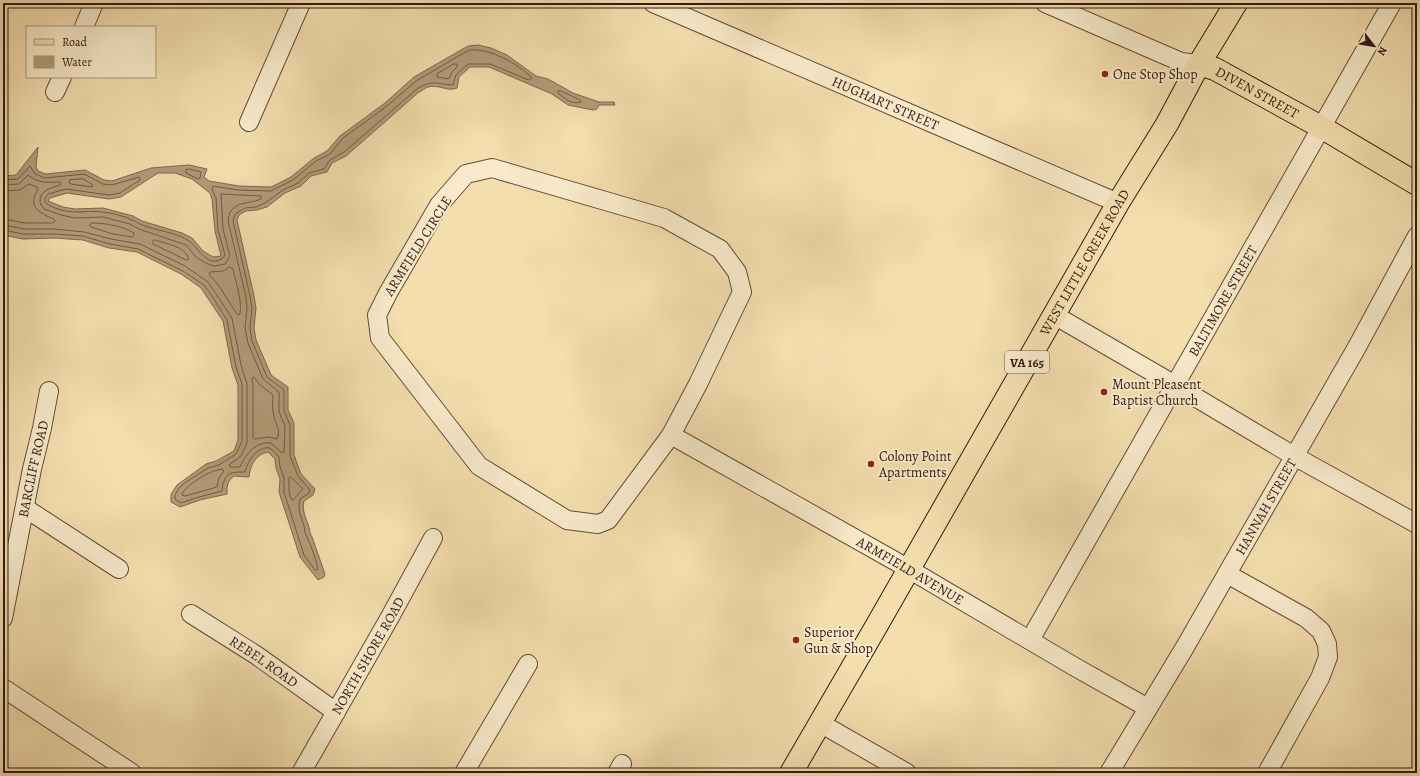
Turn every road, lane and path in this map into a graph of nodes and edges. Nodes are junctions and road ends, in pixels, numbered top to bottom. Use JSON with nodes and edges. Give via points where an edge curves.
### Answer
{"nodes":[{"id":1,"x":94,"y":3,"type":"edge"},
{"id":2,"x":301,"y":3,"type":"edge"},
{"id":3,"x":653,"y":3,"type":"edge"},
{"id":4,"x":1045,"y":3,"type":"edge"},
{"id":5,"x":1236,"y":3,"type":"edge"},
{"id":6,"x":1392,"y":3,"type":"edge"},
{"id":7,"x":84,"y":26,"type":"edge"},
{"id":8,"x":1199,"y":64,"type":"junction"},
{"id":9,"x":249,"y":122,"type":"dead end"},
{"id":10,"x":1321,"y":127,"type":"junction"},
{"id":11,"x":1417,"y":184,"type":"edge"},
{"id":12,"x":1118,"y":203,"type":"junction"},
{"id":13,"x":1417,"y":236,"type":"edge"},
{"id":14,"x":1054,"y":315,"type":"junction"},
{"id":15,"x":1175,"y":385,"type":"junction"},
{"id":16,"x":49,"y":391,"type":"dead end"},
{"id":17,"x":672,"y":435,"type":"junction"},
{"id":18,"x":1294,"y":456,"type":"junction"},
{"id":19,"x":25,"y":508,"type":"junction"},
{"id":20,"x":1416,"y":521,"type":"edge"},
{"id":21,"x":433,"y":538,"type":"dead end"},
{"id":22,"x":119,"y":569,"type":"dead end"},
{"id":23,"x":909,"y":569,"type":"junction"},
{"id":24,"x":1227,"y":574,"type":"junction"},
{"id":25,"x":191,"y":614,"type":"dead end"},
{"id":26,"x":3,"y":618,"type":"edge"},
{"id":27,"x":1030,"y":640,"type":"junction"},
{"id":28,"x":528,"y":664,"type":"dead end"},
{"id":29,"x":3,"y":688,"type":"edge"},
{"id":30,"x":1148,"y":708,"type":"junction"},
{"id":31,"x":336,"y":712,"type":"junction"},
{"id":32,"x":820,"y":722,"type":"junction"},
{"id":33,"x":132,"y":773,"type":"edge"},
{"id":34,"x":301,"y":773,"type":"edge"},
{"id":35,"x":464,"y":773,"type":"edge"},
{"id":36,"x":791,"y":773,"type":"edge"},
{"id":37,"x":907,"y":773,"type":"edge"},
{"id":38,"x":1109,"y":773,"type":"edge"},
{"id":39,"x":1268,"y":773,"type":"edge"}],
"edges":[{"from":1,"to":7,"type":"street"},
{"from":2,"to":9,"type":"street"},
{"from":3,"to":12,"type":"street","name":"HUGHART STREET"},
{"from":4,"to":8,"type":"street","name":"DIVEN STREET","via":[[1181,62]]},
{"from":5,"to":8,"type":"main road","name":"WEST LITTLE CREEK ROAD","number":"VA 165"},
{"from":6,"to":10,"type":"street","name":"BALTIMORE STREET"},
{"from":8,"to":10,"type":"main road","name":"DIVEN STREET","via":[[1215,69]]},
{"from":8,"to":12,"type":"main road","name":"WEST LITTLE CREEK ROAD","number":"VA 165","via":[[1167,124]]},
{"from":10,"to":11,"type":"main road","name":"DIVEN STREET"},
{"from":10,"to":15,"type":"street","name":"BALTIMORE STREET"},
{"from":12,"to":14,"type":"main road","name":"WEST LITTLE CREEK ROAD","number":"VA 165"},
{"from":13,"to":18,"type":"street","name":"HANNAH STREET"},
{"from":14,"to":15,"type":"street"},
{"from":14,"to":23,"type":"main road","name":"WEST LITTLE CREEK ROAD","number":"VA 165"},
{"from":15,"to":18,"type":"street"},
{"from":15,"to":27,"type":"street","name":"BALTIMORE STREET"},
{"from":16,"to":19,"type":"street","name":"BARCLIFF ROAD"},
{"from":17,"to":17,"type":"street","name":"ARMFIELD CIRCLE","via":[[742,292],[737,272],[720,249],[664,218],[492,168],[466,174],[440,205],[377,315],[380,338],[479,466],[567,520],[598,524],[608,520]]},
{"from":17,"to":23,"type":"street","name":"ARMFIELD AVENUE"},
{"from":18,"to":20,"type":"street"},
{"from":18,"to":24,"type":"street","name":"HANNAH STREET"},
{"from":19,"to":22,"type":"street"},
{"from":19,"to":26,"type":"street","name":"BARCLIFF ROAD"},
{"from":21,"to":31,"type":"street","name":"NORTH SHORE ROAD"},
{"from":23,"to":27,"type":"street","name":"ARMFIELD AVENUE"},
{"from":23,"to":32,"type":"main road","name":"WEST LITTLE CREEK ROAD","number":"VA 165"},
{"from":24,"to":30,"type":"street","name":"HANNAH STREET"},
{"from":24,"to":39,"type":"street","via":[[1306,618],[1321,631],[1327,644],[1328,657],[1320,678]]},
{"from":25,"to":31,"type":"street","name":"REBEL ROAD","via":[[256,655]]},
{"from":27,"to":30,"type":"street","name":"ARMFIELD AVENUE"},
{"from":28,"to":35,"type":"street"},
{"from":29,"to":33,"type":"street"},
{"from":30,"to":38,"type":"street","name":"HANNAH STREET"},
{"from":31,"to":34,"type":"street","name":"NORTH SHORE ROAD"},
{"from":32,"to":36,"type":"main road","name":"WEST LITTLE CREEK ROAD","number":"VA 165"},
{"from":32,"to":37,"type":"street"}]}
